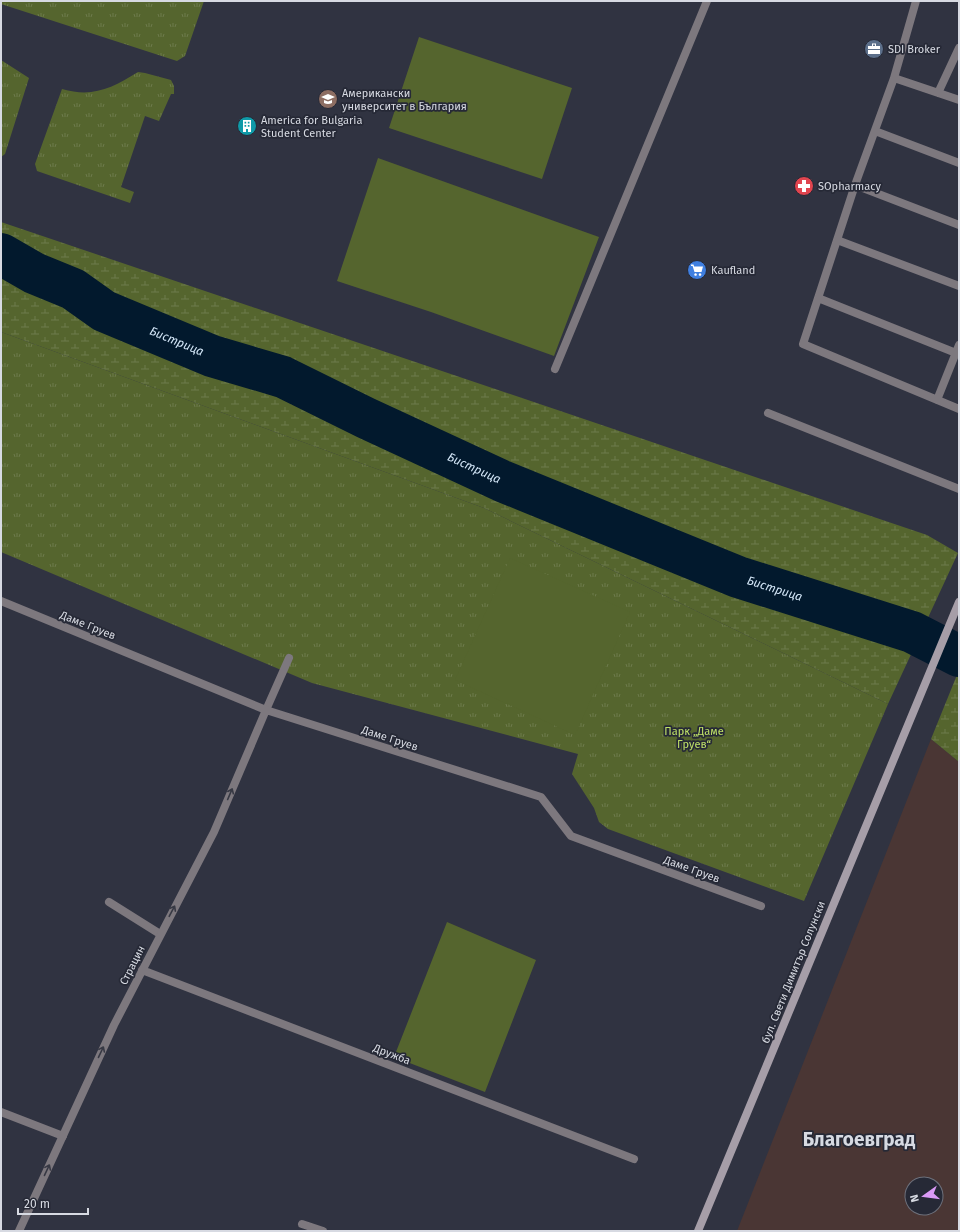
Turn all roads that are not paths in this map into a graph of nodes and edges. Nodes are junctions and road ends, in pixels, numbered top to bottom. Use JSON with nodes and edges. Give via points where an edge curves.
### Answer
{"nodes":[{"id":1,"x":707,"y":1,"type":"edge"},
{"id":2,"x":916,"y":1,"type":"edge"},
{"id":3,"x":959,"y":48,"type":"edge"},
{"id":4,"x":894,"y":78,"type":"junction"},
{"id":5,"x":938,"y":93,"type":"junction"},
{"id":6,"x":959,"y":100,"type":"edge"},
{"id":7,"x":875,"y":131,"type":"junction"},
{"id":8,"x":959,"y":163,"type":"edge"},
{"id":9,"x":855,"y":186,"type":"junction"},
{"id":10,"x":959,"y":225,"type":"edge"},
{"id":11,"x":837,"y":240,"type":"junction"},
{"id":12,"x":959,"y":286,"type":"edge"},
{"id":13,"x":818,"y":298,"type":"junction"},
{"id":14,"x":957,"y":349,"type":"edge"},
{"id":15,"x":555,"y":369,"type":"dead end"},
{"id":16,"x":937,"y":400,"type":"junction"},
{"id":17,"x":959,"y":409,"type":"edge"},
{"id":18,"x":768,"y":413,"type":"dead end"},
{"id":19,"x":959,"y":489,"type":"edge"},
{"id":20,"x":1,"y":600,"type":"edge"},
{"id":21,"x":959,"y":602,"type":"edge"},
{"id":22,"x":289,"y":658,"type":"dead end"},
{"id":23,"x":266,"y":710,"type":"junction"},
{"id":24,"x":109,"y":902,"type":"dead end"},
{"id":25,"x":761,"y":906,"type":"dead end"},
{"id":26,"x":160,"y":934,"type":"junction"},
{"id":27,"x":142,"y":970,"type":"junction"},
{"id":28,"x":1,"y":1112,"type":"edge"},
{"id":29,"x":63,"y":1136,"type":"junction"},
{"id":30,"x":634,"y":1159,"type":"dead end"},
{"id":31,"x":302,"y":1224,"type":"dead end"},
{"id":32,"x":19,"y":1231,"type":"edge"},
{"id":33,"x":323,"y":1231,"type":"edge"},
{"id":34,"x":698,"y":1231,"type":"edge"}],
"edges":[{"from":1,"to":15,"type":"street"},
{"from":2,"to":4,"type":"street"},
{"from":3,"to":5,"type":"street"},
{"from":4,"to":5,"type":"street"},
{"from":4,"to":7,"type":"street"},
{"from":5,"to":6,"type":"street"},
{"from":7,"to":8,"type":"street"},
{"from":7,"to":9,"type":"street"},
{"from":9,"to":10,"type":"street"},
{"from":9,"to":11,"type":"street"},
{"from":11,"to":12,"type":"street"},
{"from":11,"to":13,"type":"street"},
{"from":13,"to":14,"type":"street"},
{"from":13,"to":16,"type":"street","via":[[802,344]]},
{"from":14,"to":16,"type":"street"},
{"from":16,"to":17,"type":"street"},
{"from":18,"to":19,"type":"street"},
{"from":20,"to":23,"type":"street","name":"Даме Груев"},
{"from":21,"to":34,"type":"main road","name":"бул. Свети Димитър Солунски"},
{"from":22,"to":23,"type":"street","name":"Страцин"},
{"from":23,"to":25,"type":"street","name":"Даме Груев","via":[[541,797],[571,836]]},
{"from":26,"to":23,"type":"street","name":"Страцин","one_way":true,"via":[[214,832]]},
{"from":24,"to":26,"type":"street"},
{"from":26,"to":27,"type":"street","name":"Страцин"},
{"from":29,"to":27,"type":"street","name":"Страцин","one_way":true},
{"from":27,"to":30,"type":"street","name":"Дружба"},
{"from":28,"to":29,"type":"street"},
{"from":32,"to":29,"type":"street","name":"Страцин","one_way":true},
{"from":31,"to":33,"type":"street"}]}
